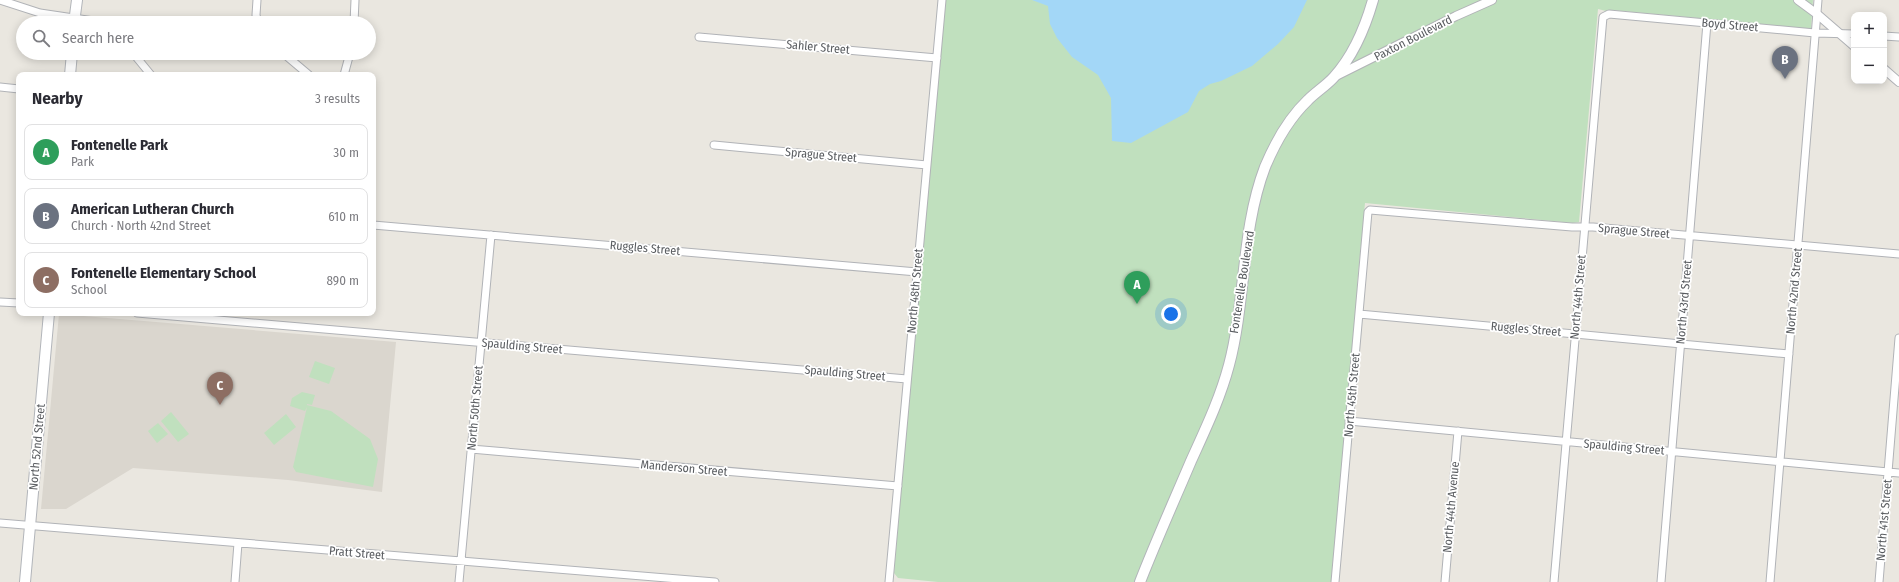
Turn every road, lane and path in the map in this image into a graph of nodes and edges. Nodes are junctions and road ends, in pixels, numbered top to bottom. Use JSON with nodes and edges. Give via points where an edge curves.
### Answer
{"nodes":[{"id":1,"x":0,"y":0,"type":"edge"},
{"id":2,"x":76,"y":0,"type":"edge"},
{"id":3,"x":256,"y":0,"type":"edge"},
{"id":4,"x":355,"y":0,"type":"edge"},
{"id":5,"x":942,"y":0,"type":"edge"},
{"id":6,"x":1373,"y":0,"type":"edge"},
{"id":7,"x":1492,"y":0,"type":"edge"},
{"id":8,"x":1798,"y":0,"type":"edge"},
{"id":9,"x":1818,"y":0,"type":"edge"},
{"id":10,"x":1607,"y":14,"type":"joint"},
{"id":11,"x":1817,"y":14,"type":"junction"},
{"id":12,"x":55,"y":16,"type":"edge"},
{"id":13,"x":75,"y":16,"type":"edge"},
{"id":14,"x":256,"y":16,"type":"edge"},
{"id":15,"x":354,"y":16,"type":"edge"},
{"id":16,"x":1707,"y":23,"type":"junction"},
{"id":17,"x":1815,"y":33,"type":"junction"},
{"id":18,"x":1838,"y":34,"type":"junction"},
{"id":19,"x":1851,"y":34,"type":"edge"},
{"id":20,"x":1887,"y":36,"type":"edge"},
{"id":21,"x":699,"y":37,"type":"dead end"},
{"id":22,"x":1899,"y":37,"type":"edge"},
{"id":23,"x":1851,"y":44,"type":"edge"},
{"id":24,"x":1354,"y":50,"type":"junction"},
{"id":25,"x":937,"y":58,"type":"junction"},
{"id":26,"x":71,"y":60,"type":"edge"},
{"id":27,"x":139,"y":60,"type":"edge"},
{"id":28,"x":291,"y":60,"type":"edge"},
{"id":29,"x":348,"y":60,"type":"edge"},
{"id":30,"x":1368,"y":61,"type":"junction"},
{"id":31,"x":70,"y":72,"type":"edge"},
{"id":32,"x":149,"y":72,"type":"edge"},
{"id":33,"x":305,"y":72,"type":"edge"},
{"id":34,"x":345,"y":72,"type":"edge"},
{"id":35,"x":1887,"y":72,"type":"edge"},
{"id":36,"x":1334,"y":77,"type":"junction"},
{"id":37,"x":1899,"y":82,"type":"edge"},
{"id":38,"x":0,"y":87,"type":"edge"},
{"id":39,"x":16,"y":89,"type":"edge"},
{"id":40,"x":714,"y":145,"type":"dead end"},
{"id":41,"x":927,"y":165,"type":"junction"},
{"id":42,"x":1370,"y":210,"type":"joint"},
{"id":43,"x":376,"y":225,"type":"edge"},
{"id":44,"x":1584,"y":227,"type":"junction"},
{"id":45,"x":491,"y":235,"type":"junction"},
{"id":46,"x":1690,"y":236,"type":"junction"},
{"id":47,"x":1798,"y":245,"type":"junction"},
{"id":48,"x":1899,"y":254,"type":"edge"},
{"id":49,"x":917,"y":272,"type":"junction"},
{"id":50,"x":0,"y":302,"type":"edge"},
{"id":51,"x":16,"y":303,"type":"edge"},
{"id":52,"x":1359,"y":314,"type":"junction"},
{"id":53,"x":49,"y":316,"type":"edge"},
{"id":54,"x":173,"y":316,"type":"edge"},
{"id":55,"x":1575,"y":334,"type":"junction"},
{"id":56,"x":1899,"y":338,"type":"edge"},
{"id":57,"x":481,"y":342,"type":"junction"},
{"id":58,"x":1681,"y":344,"type":"junction"},
{"id":59,"x":1789,"y":354,"type":"junction"},
{"id":60,"x":907,"y":378,"type":"junction"},
{"id":61,"x":1349,"y":422,"type":"junction"},
{"id":62,"x":1458,"y":431,"type":"junction"},
{"id":63,"x":1566,"y":442,"type":"junction"},
{"id":64,"x":471,"y":449,"type":"junction"},
{"id":65,"x":1672,"y":451,"type":"junction"},
{"id":66,"x":1780,"y":462,"type":"junction"},
{"id":67,"x":1888,"y":472,"type":"junction"},
{"id":68,"x":1899,"y":473,"type":"edge"},
{"id":69,"x":898,"y":486,"type":"junction"},
{"id":70,"x":0,"y":523,"type":"edge"},
{"id":71,"x":30,"y":525,"type":"junction"},
{"id":72,"x":238,"y":543,"type":"junction"},
{"id":73,"x":461,"y":561,"type":"junction"},
{"id":74,"x":684,"y":581,"type":"edge"},
{"id":75,"x":25,"y":582,"type":"edge"},
{"id":76,"x":235,"y":582,"type":"edge"},
{"id":77,"x":459,"y":582,"type":"edge"},
{"id":78,"x":715,"y":582,"type":"edge"},
{"id":79,"x":889,"y":582,"type":"edge"},
{"id":80,"x":1140,"y":582,"type":"edge"},
{"id":81,"x":1335,"y":582,"type":"edge"},
{"id":82,"x":1445,"y":582,"type":"edge"},
{"id":83,"x":1554,"y":582,"type":"edge"},
{"id":84,"x":1661,"y":582,"type":"edge"},
{"id":85,"x":1770,"y":582,"type":"edge"},
{"id":86,"x":1879,"y":582,"type":"edge"}],
"edges":[{"from":1,"to":12,"type":"street"},
{"from":2,"to":13,"type":"main road"},
{"from":3,"to":14,"type":"street"},
{"from":4,"to":15,"type":"street"},
{"from":5,"to":25,"type":"street","name":"North 48th Street"},
{"from":6,"to":24,"type":"main road","name":"Fontenelle Boulevard"},
{"from":7,"to":30,"type":"street","name":"Paxton Boulevard"},
{"from":8,"to":11,"type":"street"},
{"from":9,"to":11,"type":"street","name":"North 42nd Street"},
{"from":10,"to":16,"type":"street","name":"Boyd Street"},
{"from":10,"to":44,"type":"street","name":"North 44th Street","via":[[1601,21]]},
{"from":11,"to":17,"type":"street","name":"North 42nd Street"},
{"from":11,"to":18,"type":"street"},
{"from":16,"to":17,"type":"street","name":"Boyd Street"},
{"from":16,"to":46,"type":"street","name":"North 43rd Street"},
{"from":17,"to":18,"type":"street","name":"Boyd Street"},
{"from":17,"to":47,"type":"street","name":"North 42nd Street"},
{"from":18,"to":19,"type":"street","name":"Boyd Street"},
{"from":18,"to":23,"type":"street"},
{"from":20,"to":22,"type":"street"},
{"from":21,"to":25,"type":"street","name":"Sahler Street"},
{"from":24,"to":30,"type":"street","via":[[1358,57]]},
{"from":24,"to":36,"type":"main road","name":"Fontenelle Boulevard"},
{"from":25,"to":41,"type":"street","name":"North 48th Street"},
{"from":26,"to":31,"type":"main road"},
{"from":27,"to":32,"type":"street"},
{"from":28,"to":33,"type":"street"},
{"from":29,"to":34,"type":"street"},
{"from":30,"to":36,"type":"street","name":"Paxton Boulevard"},
{"from":35,"to":37,"type":"street"},
{"from":36,"to":80,"type":"main road","name":"Fontenelle Boulevard","via":[[1297,112],[1280,136],[1265,167],[1252,216],[1235,334],[1224,381]]},
{"from":38,"to":39,"type":"street"},
{"from":40,"to":41,"type":"street","name":"Sprague Street"},
{"from":41,"to":49,"type":"street","name":"North 48th Street"},
{"from":42,"to":44,"type":"street","name":"Sprague Street"},
{"from":42,"to":52,"type":"street","name":"North 45th Street"},
{"from":43,"to":45,"type":"street","name":"Ruggles Street"},
{"from":44,"to":46,"type":"street","name":"Sprague Street"},
{"from":44,"to":55,"type":"street","name":"North 44th Street"},
{"from":45,"to":49,"type":"street","name":"Ruggles Street"},
{"from":45,"to":57,"type":"street","name":"North 50th Street"},
{"from":46,"to":47,"type":"street","name":"Sprague Street"},
{"from":46,"to":58,"type":"street","name":"North 43rd Street"},
{"from":47,"to":48,"type":"street","name":"Sprague Street"},
{"from":47,"to":59,"type":"street","name":"North 42nd Street"},
{"from":49,"to":60,"type":"street","name":"North 48th Street"},
{"from":50,"to":51,"type":"street"},
{"from":52,"to":55,"type":"street","name":"Ruggles Street"},
{"from":52,"to":61,"type":"street","name":"North 45th Street"},
{"from":53,"to":71,"type":"main road","name":"North 52nd Street"},
{"from":54,"to":57,"type":"street","name":"Spaulding Street"},
{"from":55,"to":58,"type":"street","name":"Ruggles Street"},
{"from":55,"to":63,"type":"street","name":"North 44th Street"},
{"from":56,"to":67,"type":"street","name":"North 41st Street"},
{"from":57,"to":60,"type":"street","name":"Spaulding Street"},
{"from":57,"to":64,"type":"street","name":"North 50th Street"},
{"from":58,"to":59,"type":"street","name":"Ruggles Street"},
{"from":58,"to":65,"type":"street","name":"North 43rd Street"},
{"from":59,"to":66,"type":"street","name":"North 42nd Street"},
{"from":60,"to":69,"type":"street","name":"North 48th Street"},
{"from":61,"to":62,"type":"street","name":"Spaulding Street"},
{"from":61,"to":81,"type":"street","name":"North 45th Street"},
{"from":62,"to":63,"type":"street","name":"Spaulding Street"},
{"from":62,"to":82,"type":"street","name":"North 44th Avenue"},
{"from":63,"to":65,"type":"street","name":"Spaulding Street"},
{"from":63,"to":83,"type":"street","name":"North 44th Street"},
{"from":64,"to":69,"type":"street","name":"Manderson Street"},
{"from":64,"to":73,"type":"street","name":"North 50th Street"},
{"from":65,"to":66,"type":"street","name":"Spaulding Street"},
{"from":65,"to":84,"type":"street","name":"North 43rd Street"},
{"from":66,"to":67,"type":"street","name":"Spaulding Street"},
{"from":66,"to":85,"type":"street","name":"North 42nd Street"},
{"from":67,"to":68,"type":"street","name":"Spaulding Street"},
{"from":67,"to":86,"type":"street","name":"North 41st Street"},
{"from":69,"to":79,"type":"street","name":"North 48th Street"},
{"from":70,"to":71,"type":"street","name":"Pratt Street"},
{"from":71,"to":72,"type":"street","name":"Pratt Street"},
{"from":71,"to":75,"type":"main road","name":"North 52nd Street"},
{"from":72,"to":73,"type":"street","name":"Pratt Street"},
{"from":72,"to":76,"type":"street"},
{"from":73,"to":74,"type":"street","name":"Pratt Street"},
{"from":73,"to":77,"type":"street","name":"North 50th Street"},
{"from":74,"to":78,"type":"street","name":"Pratt Street"}]}
